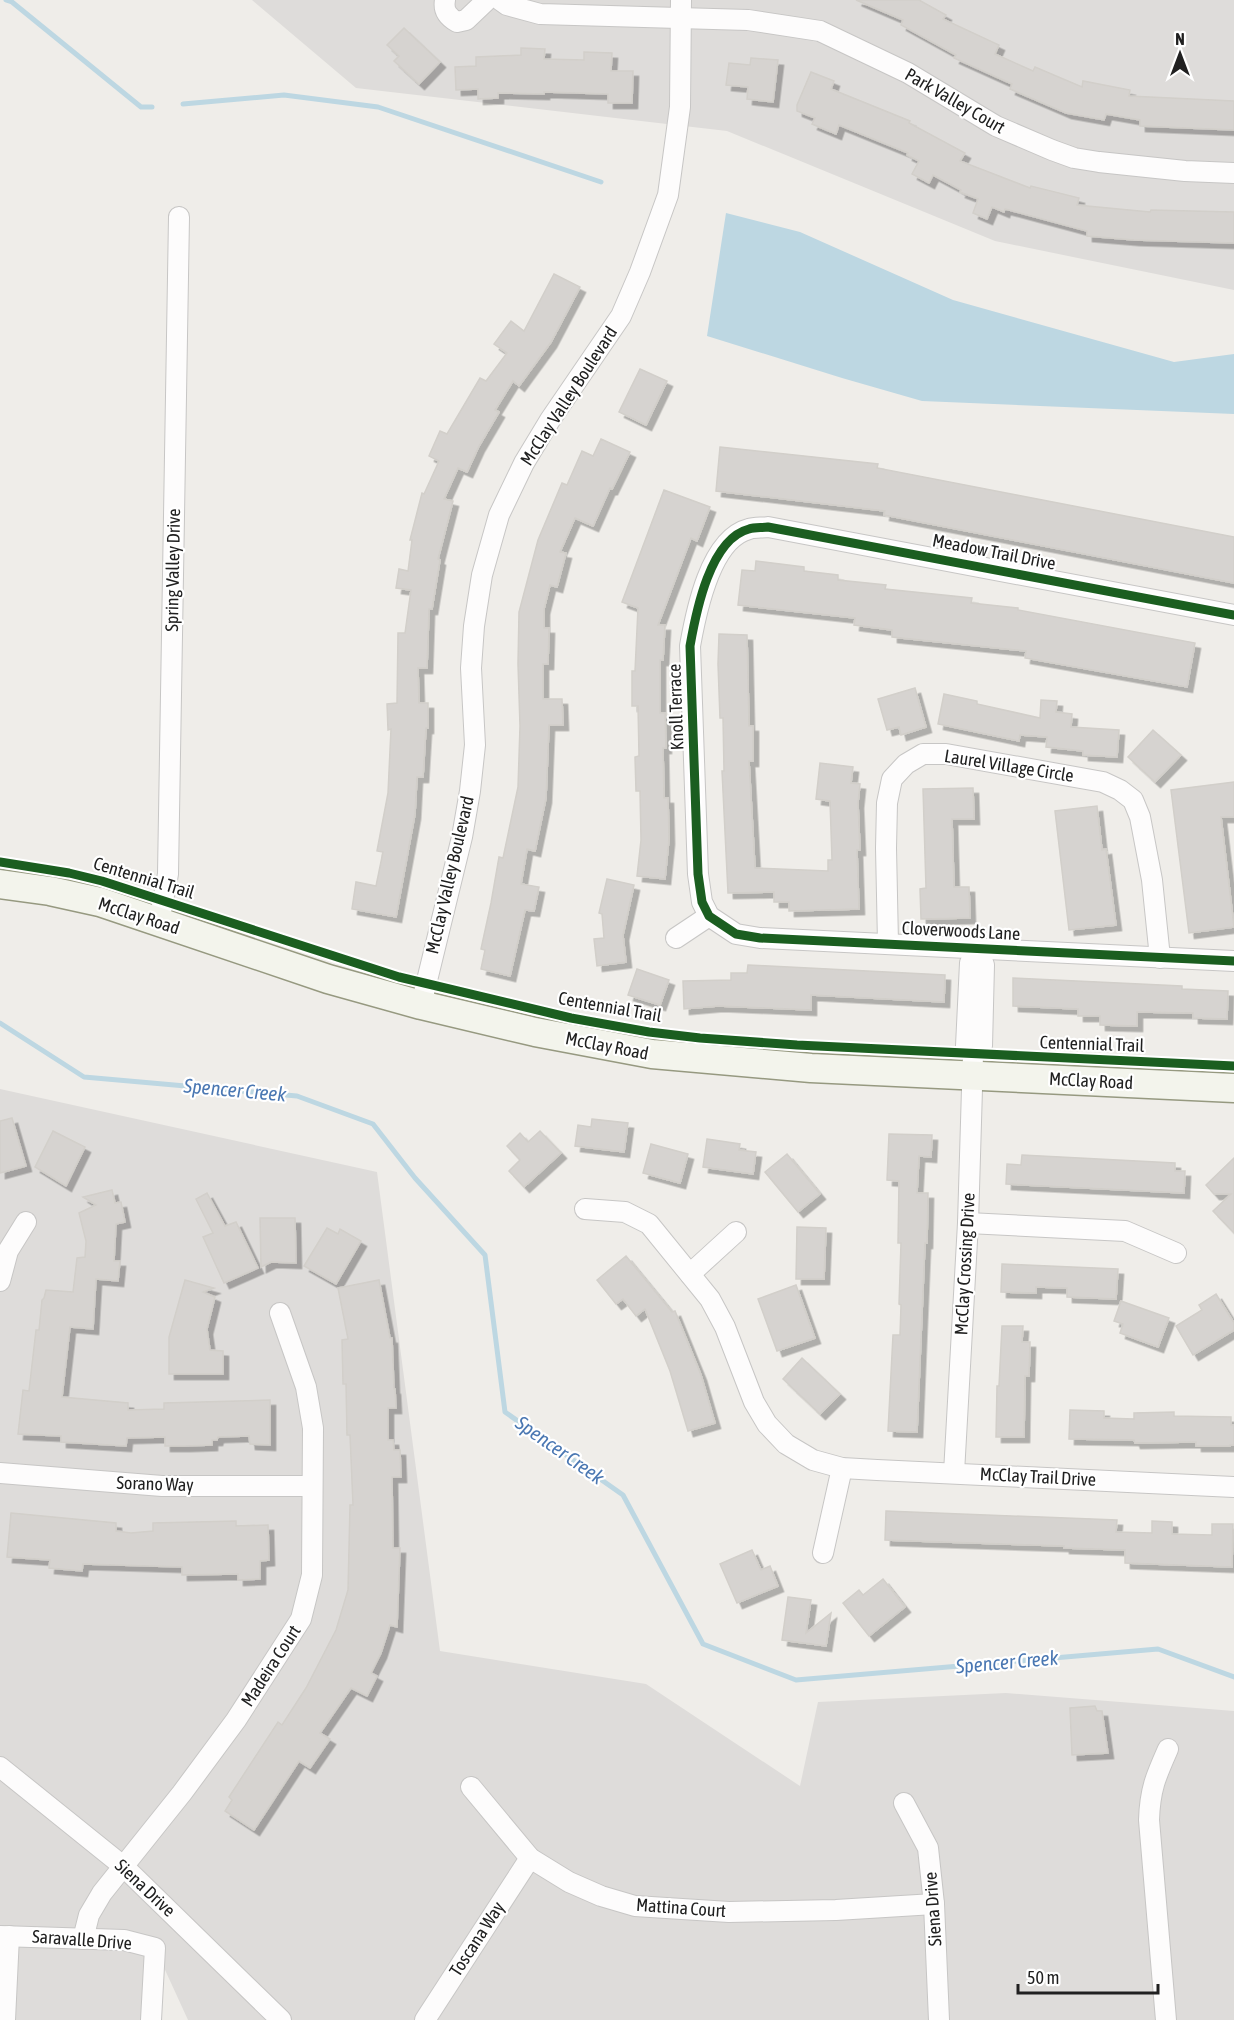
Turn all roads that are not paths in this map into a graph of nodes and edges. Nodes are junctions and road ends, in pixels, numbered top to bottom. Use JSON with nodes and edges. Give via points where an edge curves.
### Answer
{"nodes":[{"id":1,"x":445,"y":0,"type":"edge"},
{"id":2,"x":487,"y":0,"type":"edge"},
{"id":3,"x":500,"y":0,"type":"edge"},
{"id":4,"x":681,"y":8,"type":"edge"},
{"id":5,"x":1234,"y":173,"type":"edge"},
{"id":6,"x":179,"y":217,"type":"dead end"},
{"id":7,"x":748,"y":529,"type":"joint"},
{"id":8,"x":1234,"y":615,"type":"edge"},
{"id":9,"x":0,"y":884,"type":"edge"},
{"id":10,"x":705,"y":909,"type":"junction"},
{"id":11,"x":159,"y":922,"type":"junction"},
{"id":12,"x":676,"y":938,"type":"dead end"},
{"id":13,"x":888,"y":943,"type":"junction"},
{"id":14,"x":978,"y":949,"type":"junction"},
{"id":15,"x":1160,"y":958,"type":"junction"},
{"id":16,"x":1234,"y":961,"type":"edge"},
{"id":17,"x":421,"y":1005,"type":"junction"},
{"id":18,"x":973,"y":1065,"type":"junction"},
{"id":19,"x":1234,"y":1088,"type":"edge"},
{"id":20,"x":585,"y":1209,"type":"dead end"},
{"id":21,"x":26,"y":1222,"type":"dead end"},
{"id":22,"x":968,"y":1223,"type":"junction"},
{"id":23,"x":736,"y":1232,"type":"dead end"},
{"id":24,"x":1176,"y":1253,"type":"dead end"},
{"id":25,"x":690,"y":1274,"type":"junction"},
{"id":26,"x":0,"y":1281,"type":"edge"},
{"id":27,"x":280,"y":1313,"type":"dead end"},
{"id":28,"x":842,"y":1468,"type":"junction"},
{"id":29,"x":0,"y":1473,"type":"edge"},
{"id":30,"x":954,"y":1473,"type":"junction"},
{"id":31,"x":311,"y":1486,"type":"junction"},
{"id":32,"x":1234,"y":1487,"type":"edge"},
{"id":33,"x":823,"y":1553,"type":"dead end"},
{"id":34,"x":1168,"y":1749,"type":"dead end"},
{"id":35,"x":0,"y":1767,"type":"edge"},
{"id":36,"x":471,"y":1787,"type":"dead end"},
{"id":37,"x":904,"y":1803,"type":"dead end"},
{"id":38,"x":530,"y":1858,"type":"junction"},
{"id":39,"x":123,"y":1866,"type":"junction"},
{"id":40,"x":934,"y":1904,"type":"junction"},
{"id":41,"x":4,"y":1936,"type":"edge"},
{"id":42,"x":83,"y":1939,"type":"junction"},
{"id":43,"x":5,"y":2020,"type":"edge"},
{"id":44,"x":152,"y":2020,"type":"edge"},
{"id":45,"x":281,"y":2020,"type":"edge"},
{"id":46,"x":425,"y":2020,"type":"edge"},
{"id":47,"x":939,"y":2020,"type":"edge"},
{"id":48,"x":1166,"y":2020,"type":"edge"}],
"edges":[{"from":1,"to":2,"type":"street","via":[[447,14],[457,22],[466,20]]},
{"from":3,"to":4,"type":"street","name":"Park Valley Court","via":[[540,14]]},
{"from":4,"to":5,"type":"street","name":"Park Valley Court","via":[[820,31],[908,73],[996,126],[1074,158]]},
{"from":4,"to":17,"type":"street","name":"McClay Valley Boulevard","via":[[680,108],[668,195],[621,316],[524,463],[499,515],[482,575],[471,668],[475,745],[470,791]]},
{"from":6,"to":11,"type":"street","name":"Spring Valley Drive","via":[[168,874]]},
{"from":7,"to":8,"type":"street","name":"Meadow Trail Drive","via":[[768,527],[799,532]]},
{"from":7,"to":10,"type":"street","name":"Knoll Terrace","via":[[730,540],[718,555],[690,646],[698,874]]},
{"from":9,"to":11,"type":"main road","name":"McClay Road","via":[[100,902]]},
{"from":10,"to":12,"type":"street"},
{"from":10,"to":13,"type":"street","name":"Cloverwoods Lane","via":[[736,934]]},
{"from":11,"to":17,"type":"main road","name":"McClay Road","via":[[328,979]]},
{"from":13,"to":14,"type":"street","name":"Cloverwoods Lane"},
{"from":13,"to":15,"type":"street","name":"Laurel Village Circle","via":[[885,848],[892,779],[923,754],[946,754],[1103,782],[1133,800],[1152,880]]},
{"from":14,"to":15,"type":"street","name":"Cloverwoods Lane"},
{"from":14,"to":18,"type":"street","name":"McClay Crossing Drive","via":[[969,975],[966,1046]]},
{"from":15,"to":16,"type":"street","name":"Cloverwoods Lane"},
{"from":17,"to":18,"type":"main road","name":"McClay Road","via":[[652,1054],[788,1066]]},
{"from":18,"to":19,"type":"main road","name":"McClay Road"},
{"from":18,"to":22,"type":"street","name":"McClay Crossing Drive"},
{"from":20,"to":25,"type":"street","name":"McClay Trail Drive","via":[[625,1212],[649,1224]]},
{"from":21,"to":26,"type":"street","via":[[8,1251]]},
{"from":22,"to":24,"type":"street","via":[[1125,1231]]},
{"from":22,"to":30,"type":"street","name":"McClay Crossing Drive"},
{"from":23,"to":25,"type":"street"},
{"from":25,"to":28,"type":"street","name":"McClay Trail Drive","via":[[725,1327],[753,1402],[767,1424],[786,1444],[804,1455]]},
{"from":27,"to":31,"type":"street","name":"Madeira Court","via":[[310,1406]]},
{"from":28,"to":30,"type":"street","name":"McClay Trail Drive"},
{"from":28,"to":33,"type":"street"},
{"from":29,"to":31,"type":"street","name":"Sorano Way","via":[[162,1486]]},
{"from":30,"to":32,"type":"street","name":"McClay Trail Drive"},
{"from":31,"to":39,"type":"street","name":"Madeira Court","via":[[312,1575],[301,1619],[236,1720]]},
{"from":34,"to":48,"type":"street","via":[[1154,1779],[1149,1820]]},
{"from":35,"to":39,"type":"street","name":"Siena Drive"},
{"from":36,"to":38,"type":"street","name":"Mattina Court"},
{"from":37,"to":40,"type":"street","name":"Siena Drive","via":[[928,1848]]},
{"from":38,"to":40,"type":"street","name":"Mattina Court","via":[[568,1882],[635,1906],[729,1912]]},
{"from":38,"to":46,"type":"street","name":"Toscana Way"},
{"from":39,"to":42,"type":"street","name":"Madeira Court","via":[[88,1915]]},
{"from":39,"to":45,"type":"street","name":"Siena Drive"},
{"from":40,"to":47,"type":"street","name":"Siena Drive"},
{"from":41,"to":42,"type":"street","name":"Saravalle Drive"},
{"from":41,"to":43,"type":"street","name":"Saravalle Drive"},
{"from":42,"to":44,"type":"street","name":"Saravalle Drive","via":[[124,1940],[155,1948]]}]}
